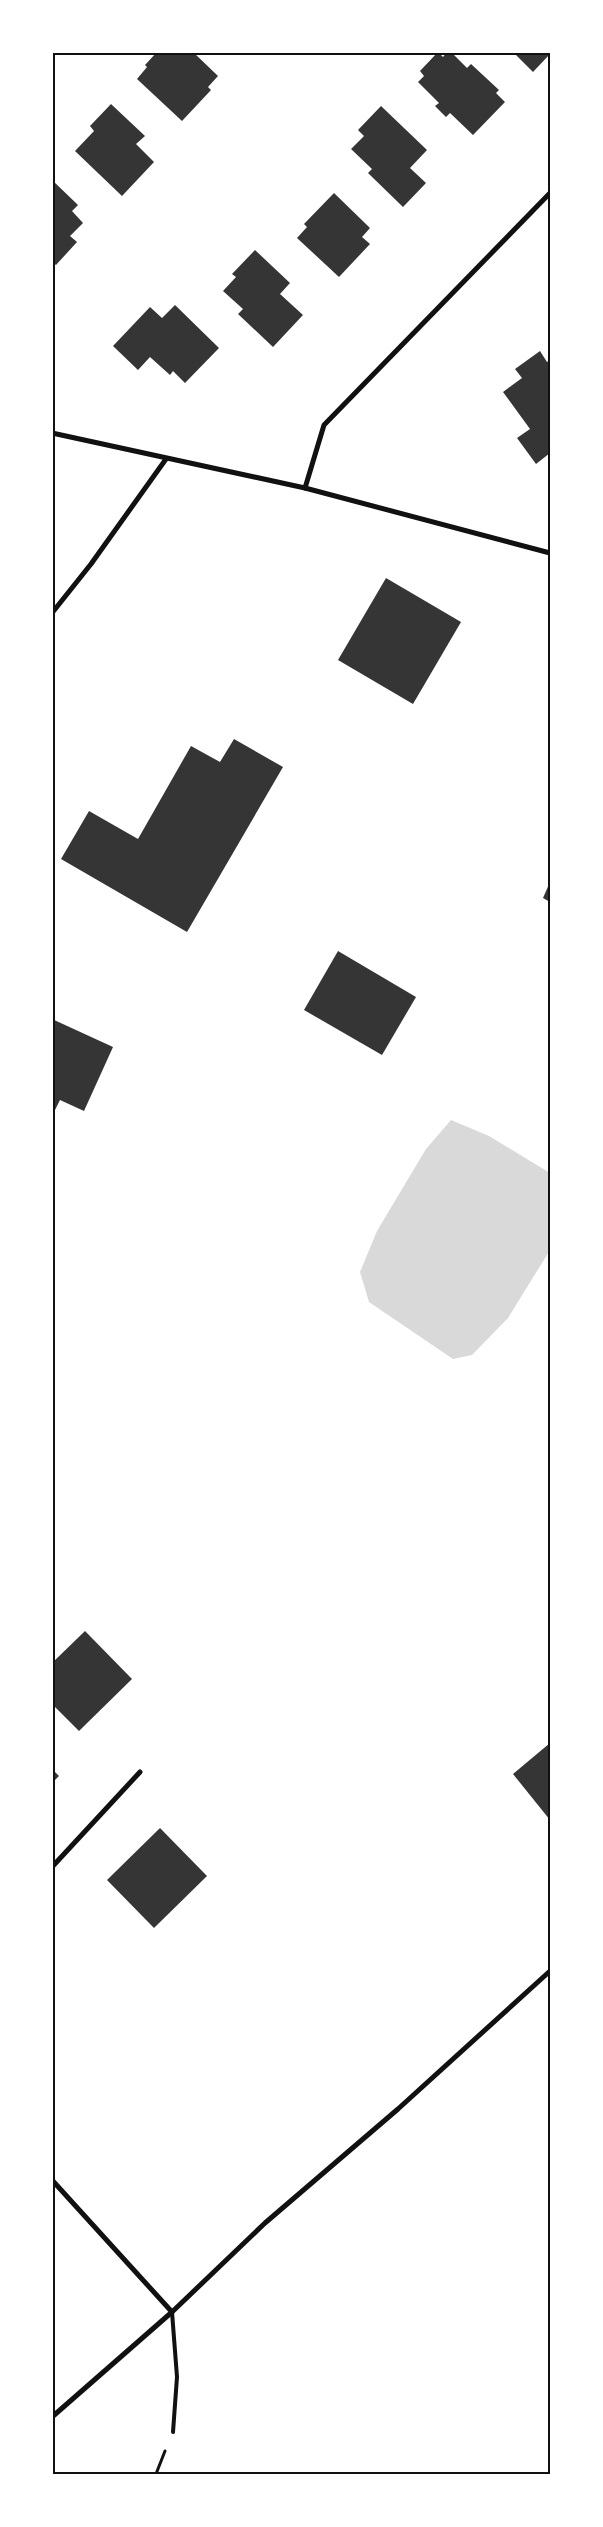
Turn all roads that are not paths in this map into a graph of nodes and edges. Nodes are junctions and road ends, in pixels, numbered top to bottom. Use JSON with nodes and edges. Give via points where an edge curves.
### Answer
{"nodes":[{"id":1,"x":550,"y":193,"type":"edge"},
{"id":2,"x":52,"y":432,"type":"edge"},
{"id":3,"x":166,"y":459,"type":"junction"},
{"id":4,"x":305,"y":488,"type":"junction"},
{"id":5,"x":550,"y":553,"type":"edge"},
{"id":6,"x":52,"y":613,"type":"edge"},
{"id":7,"x":140,"y":1772,"type":"dead end"},
{"id":8,"x":52,"y":1867,"type":"edge"},
{"id":9,"x":550,"y":1971,"type":"edge"},
{"id":10,"x":52,"y":2180,"type":"edge"},
{"id":11,"x":172,"y":2312,"type":"junction"},
{"id":12,"x":52,"y":2418,"type":"edge"},
{"id":13,"x":173,"y":2432,"type":"road end"}],
"edges":[{"from":1,"to":4,"type":"street","via":[[324,425]]},
{"from":2,"to":3,"type":"street"},
{"from":3,"to":4,"type":"street"},
{"from":3,"to":6,"type":"street","via":[[92,564]]},
{"from":4,"to":5,"type":"street"},
{"from":7,"to":8,"type":"street"},
{"from":9,"to":11,"type":"street","via":[[398,2109],[265,2222]]},
{"from":10,"to":11,"type":"street"},
{"from":11,"to":12,"type":"street"},
{"from":11,"to":13,"type":"lane","via":[[177,2377]]}]}
